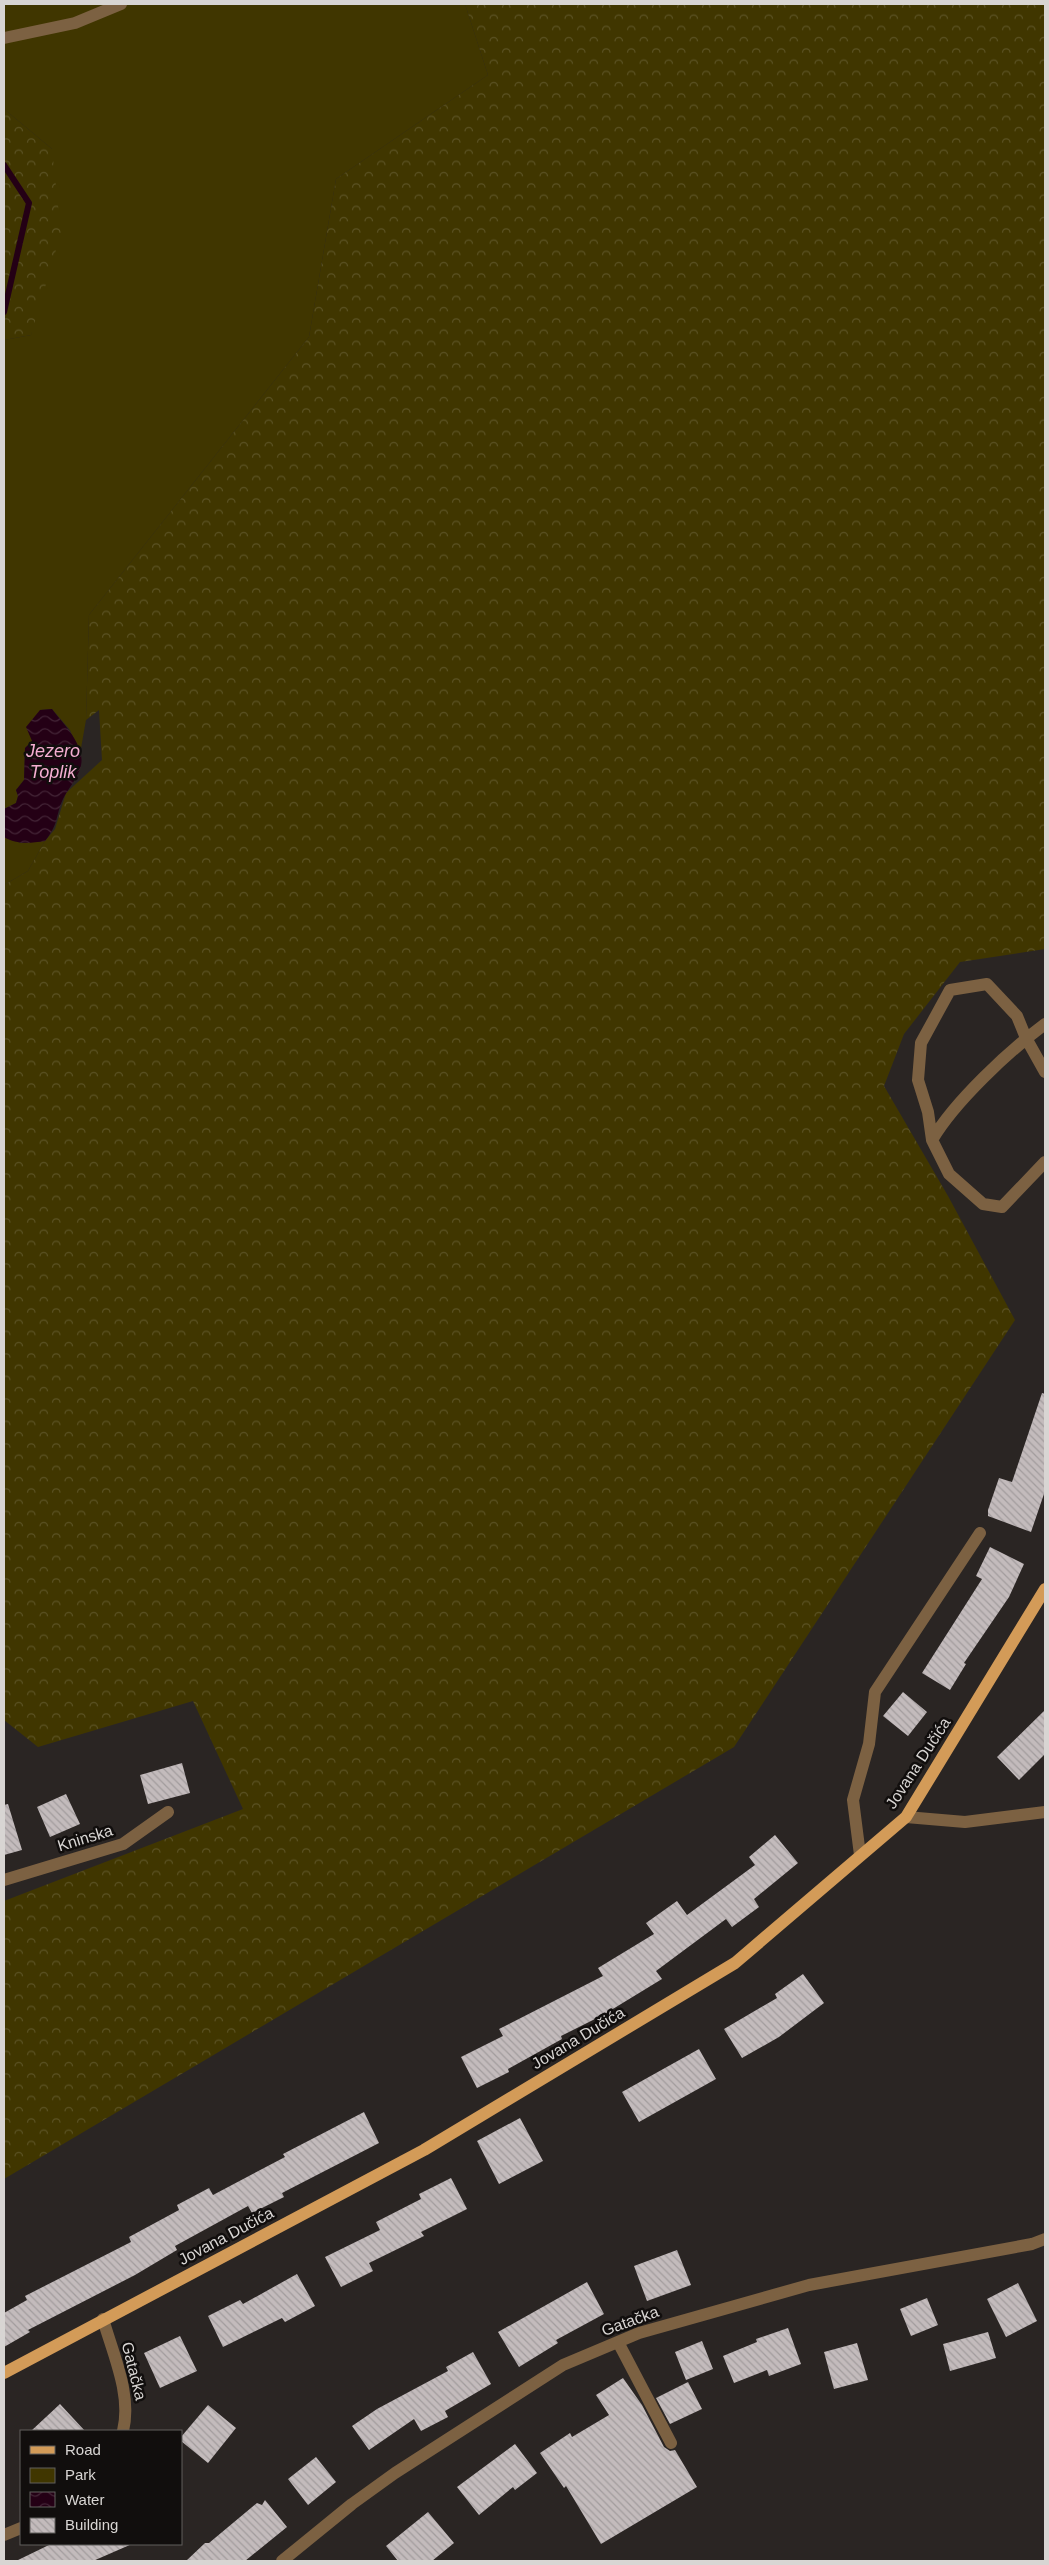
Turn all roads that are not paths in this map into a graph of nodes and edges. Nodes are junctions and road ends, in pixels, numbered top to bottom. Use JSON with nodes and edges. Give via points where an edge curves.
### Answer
{"nodes":[{"id":1,"x":120,"y":4,"type":"edge"},
{"id":2,"x":4,"y":38,"type":"edge"},
{"id":3,"x":1045,"y":1024,"type":"edge"},
{"id":4,"x":1026,"y":1038,"type":"junction"},
{"id":5,"x":1045,"y":1072,"type":"edge"},
{"id":6,"x":932,"y":1140,"type":"junction"},
{"id":7,"x":1045,"y":1162,"type":"edge"},
{"id":8,"x":980,"y":1533,"type":"dead end"},
{"id":9,"x":1045,"y":1589,"type":"edge"},
{"id":10,"x":168,"y":1812,"type":"dead end"},
{"id":11,"x":1045,"y":1812,"type":"edge"},
{"id":12,"x":906,"y":1817,"type":"junction"},
{"id":13,"x":860,"y":1855,"type":"junction"},
{"id":14,"x":4,"y":1880,"type":"edge"},
{"id":15,"x":1045,"y":2239,"type":"edge"},
{"id":16,"x":103,"y":2319,"type":"junction"},
{"id":17,"x":618,"y":2342,"type":"junction"},
{"id":18,"x":4,"y":2373,"type":"edge"},
{"id":19,"x":123,"y":2430,"type":"edge"},
{"id":20,"x":671,"y":2443,"type":"dead end"},
{"id":21,"x":20,"y":2528,"type":"edge"},
{"id":22,"x":4,"y":2535,"type":"edge"},
{"id":23,"x":282,"y":2561,"type":"edge"}],
"edges":[{"from":1,"to":2,"type":"street","via":[[75,23]]},
{"from":3,"to":4,"type":"street"},
{"from":4,"to":5,"type":"street"},
{"from":4,"to":6,"type":"street","via":[[945,1118]]},
{"from":4,"to":6,"type":"street","via":[[1017,1016],[987,984],[950,990],[921,1043],[918,1080]]},
{"from":6,"to":7,"type":"street","via":[[949,1174],[983,1204],[1002,1207]]},
{"from":8,"to":13,"type":"street","via":[[875,1692],[869,1744],[853,1800]]},
{"from":9,"to":12,"type":"main road","name":"Jovana Dučića"},
{"from":10,"to":14,"type":"street","name":"Kninska","via":[[123,1844]]},
{"from":11,"to":12,"type":"street","via":[[965,1822]]},
{"from":12,"to":13,"type":"main road","name":"Jovana Dučića"},
{"from":13,"to":16,"type":"main road","name":"Jovana Dučića","via":[[735,1963],[424,2150]]},
{"from":15,"to":17,"type":"street","name":"Gatačka","via":[[808,2284]]},
{"from":16,"to":18,"type":"main road","name":"Jovana Dučića"},
{"from":16,"to":19,"type":"street","name":"Gatačka","via":[[127,2414]]},
{"from":17,"to":20,"type":"street"},
{"from":17,"to":23,"type":"street","name":"Gatačka","via":[[563,2365],[475,2420],[352,2504]]},
{"from":21,"to":22,"type":"street"}]}
